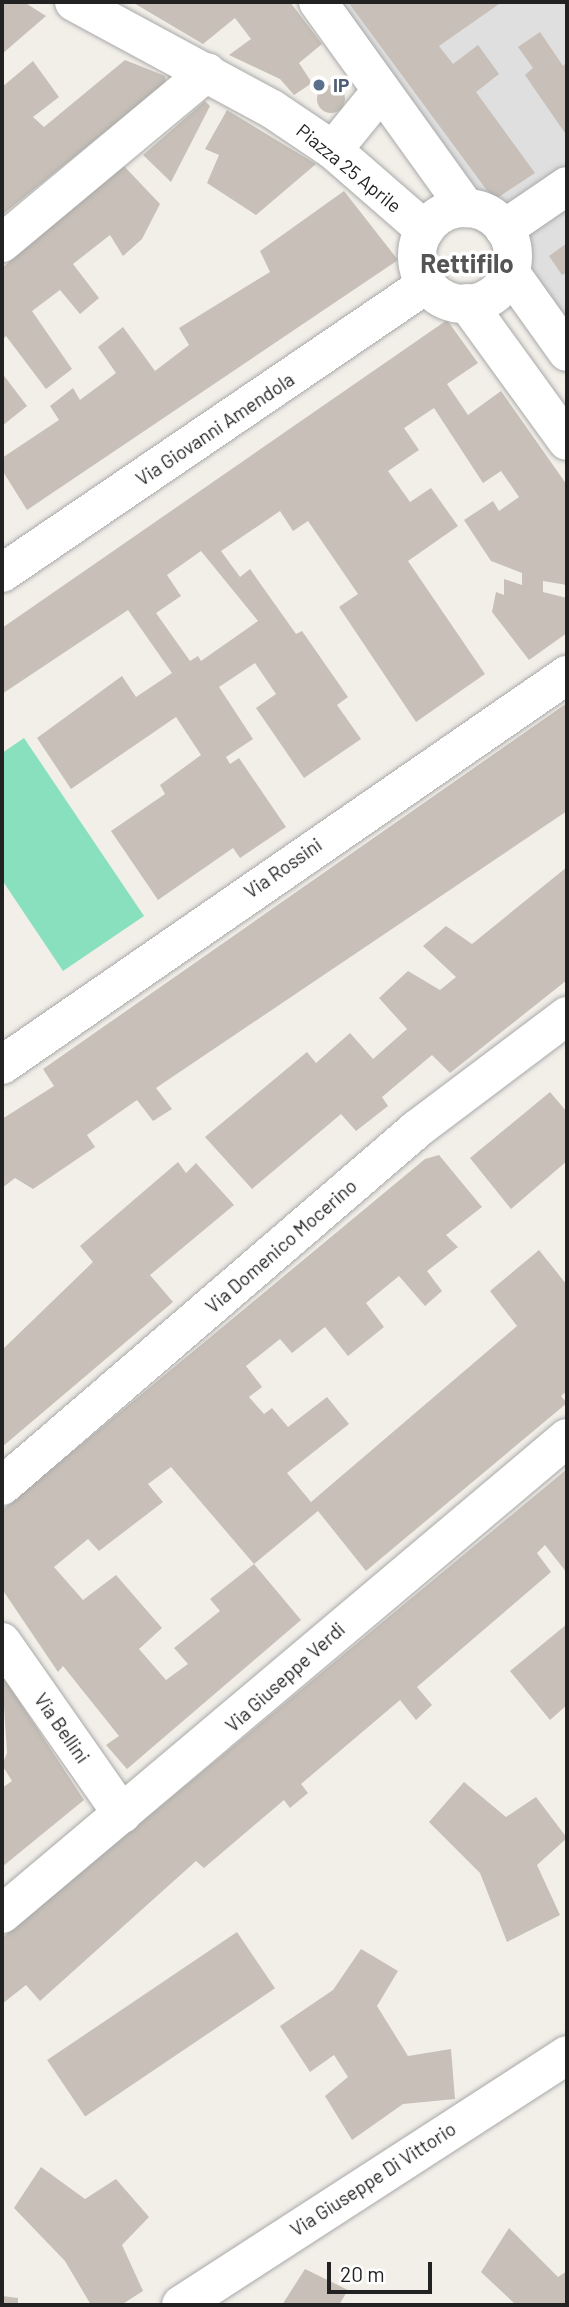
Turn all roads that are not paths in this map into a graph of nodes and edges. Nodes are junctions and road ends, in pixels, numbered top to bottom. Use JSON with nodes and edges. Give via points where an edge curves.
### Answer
{"nodes":[{"id":1,"x":74,"y":2,"type":"edge"},
{"id":2,"x":318,"y":2,"type":"edge"},
{"id":3,"x":207,"y":72,"type":"junction"},
{"id":4,"x":381,"y":91,"type":"junction"},
{"id":5,"x":333,"y":150,"type":"junction"},
{"id":6,"x":567,"y":186,"type":"edge"},
{"id":7,"x":466,"y":208,"type":"junction"},
{"id":8,"x":505,"y":229,"type":"junction"},
{"id":9,"x":425,"y":230,"type":"junction"},
{"id":10,"x":2,"y":243,"type":"edge"},
{"id":11,"x":510,"y":272,"type":"junction"},
{"id":12,"x":427,"y":284,"type":"junction"},
{"id":13,"x":467,"y":303,"type":"junction"},
{"id":14,"x":567,"y":352,"type":"edge"},
{"id":15,"x":567,"y":440,"type":"edge"},
{"id":16,"x":2,"y":573,"type":"edge"},
{"id":17,"x":567,"y":675,"type":"edge"},
{"id":18,"x":567,"y":1016,"type":"edge"},
{"id":19,"x":2,"y":1065,"type":"edge"},
{"id":20,"x":567,"y":1438,"type":"edge"},
{"id":21,"x":2,"y":1486,"type":"edge"},
{"id":22,"x":2,"y":1643,"type":"edge"},
{"id":23,"x":122,"y":1814,"type":"junction"},
{"id":24,"x":2,"y":1914,"type":"edge"},
{"id":25,"x":567,"y":2055,"type":"edge"},
{"id":26,"x":181,"y":2305,"type":"edge"}],
"edges":[{"from":1,"to":3,"type":"street","name":"Piazza 25 Aprile"},
{"from":2,"to":4,"type":"street"},
{"from":3,"to":5,"type":"street","name":"Piazza 25 Aprile"},
{"from":3,"to":10,"type":"street"},
{"from":4,"to":5,"type":"street"},
{"from":4,"to":7,"type":"street"},
{"from":5,"to":9,"type":"street","name":"Piazza 25 Aprile"},
{"from":6,"to":8,"type":"street"},
{"from":7,"to":8,"type":"street"},
{"from":7,"to":9,"type":"street","via":[[436,218]]},
{"from":8,"to":11,"type":"street"},
{"from":9,"to":12,"type":"street","via":[[417,261]]},
{"from":11,"to":13,"type":"street","via":[[492,296]]},
{"from":11,"to":14,"type":"street"},
{"from":12,"to":13,"type":"street","via":[[445,300]]},
{"from":12,"to":16,"type":"street","name":"Via Giovanni Amendola"},
{"from":13,"to":15,"type":"street"},
{"from":17,"to":19,"type":"street","name":"Via Rossini"},
{"from":18,"to":21,"type":"street","name":"Via Domenico Mocerino","via":[[417,1129]]},
{"from":20,"to":23,"type":"street","name":"Via Giuseppe Verdi"},
{"from":22,"to":23,"type":"street","name":"Via Bellini"},
{"from":23,"to":24,"type":"street","name":"Via Giuseppe Verdi"},
{"from":25,"to":26,"type":"street","name":"Via Giuseppe Di Vittorio"}]}
